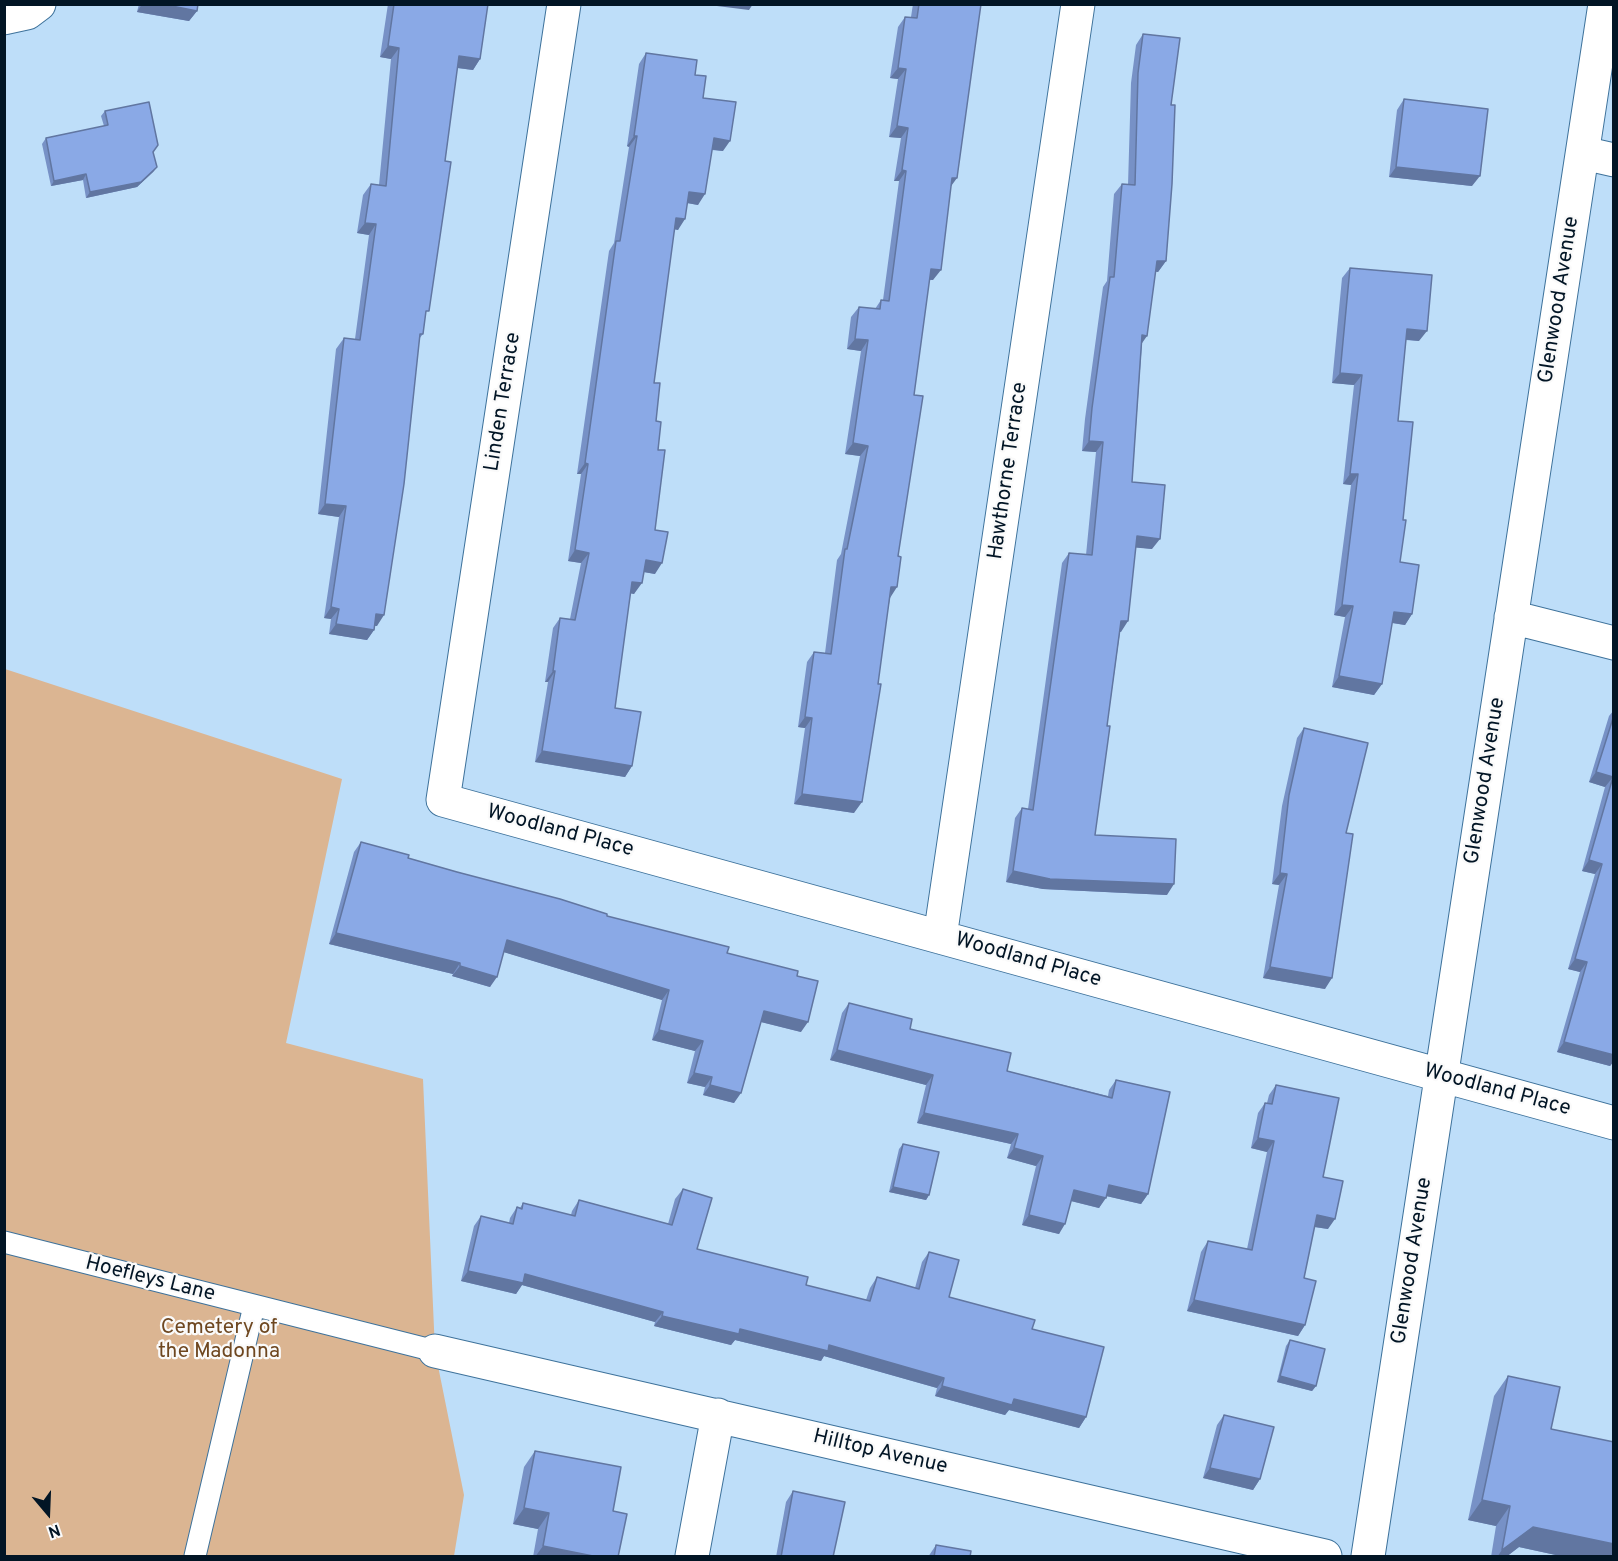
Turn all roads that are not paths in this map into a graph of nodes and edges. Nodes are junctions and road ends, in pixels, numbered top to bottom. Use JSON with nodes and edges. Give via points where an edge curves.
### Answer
{"nodes":[{"id":1,"x":39,"y":4,"type":"edge"},
{"id":2,"x":564,"y":4,"type":"edge"},
{"id":3,"x":1078,"y":4,"type":"edge"},
{"id":4,"x":1605,"y":4,"type":"edge"},
{"id":5,"x":4,"y":18,"type":"edge"},
{"id":6,"x":1598,"y":157,"type":"edge"},
{"id":7,"x":1511,"y":617,"type":"junction"},
{"id":8,"x":1614,"y":644,"type":"edge"},
{"id":9,"x":443,"y":800,"type":"joint"},
{"id":10,"x":940,"y":937,"type":"junction"},
{"id":11,"x":1441,"y":1076,"type":"junction"},
{"id":12,"x":1614,"y":1123,"type":"edge"},
{"id":13,"x":4,"y":1242,"type":"edge"},
{"id":14,"x":254,"y":1306,"type":"junction"},
{"id":15,"x":435,"y":1351,"type":"joint"},
{"id":16,"x":718,"y":1415,"type":"junction"},
{"id":17,"x":195,"y":1557,"type":"edge"},
{"id":18,"x":692,"y":1557,"type":"edge"},
{"id":19,"x":1325,"y":1557,"type":"edge"},
{"id":20,"x":1368,"y":1557,"type":"edge"}],
"edges":[{"from":1,"to":5,"type":"street","via":[[27,13]]},
{"from":2,"to":9,"type":"street","name":"Linden Terrace"},
{"from":3,"to":10,"type":"street","name":"Hawthorne Terrace"},
{"from":4,"to":6,"type":"street","name":"Glenwood Avenue"},
{"from":6,"to":7,"type":"street","name":"Glenwood Avenue"},
{"from":7,"to":8,"type":"street"},
{"from":7,"to":11,"type":"street","name":"Glenwood Avenue"},
{"from":9,"to":10,"type":"street","name":"Woodland Place"},
{"from":10,"to":11,"type":"street","name":"Woodland Place"},
{"from":11,"to":12,"type":"street","name":"Woodland Place"},
{"from":11,"to":20,"type":"street","name":"Glenwood Avenue"},
{"from":13,"to":14,"type":"lane","name":"Hoefleys Lane"},
{"from":14,"to":15,"type":"lane","name":"Hoefleys Lane"},
{"from":14,"to":17,"type":"lane"},
{"from":15,"to":16,"type":"street","name":"Hilltop Avenue"},
{"from":16,"to":18,"type":"street"},
{"from":16,"to":19,"type":"street","name":"Hilltop Avenue"}]}
